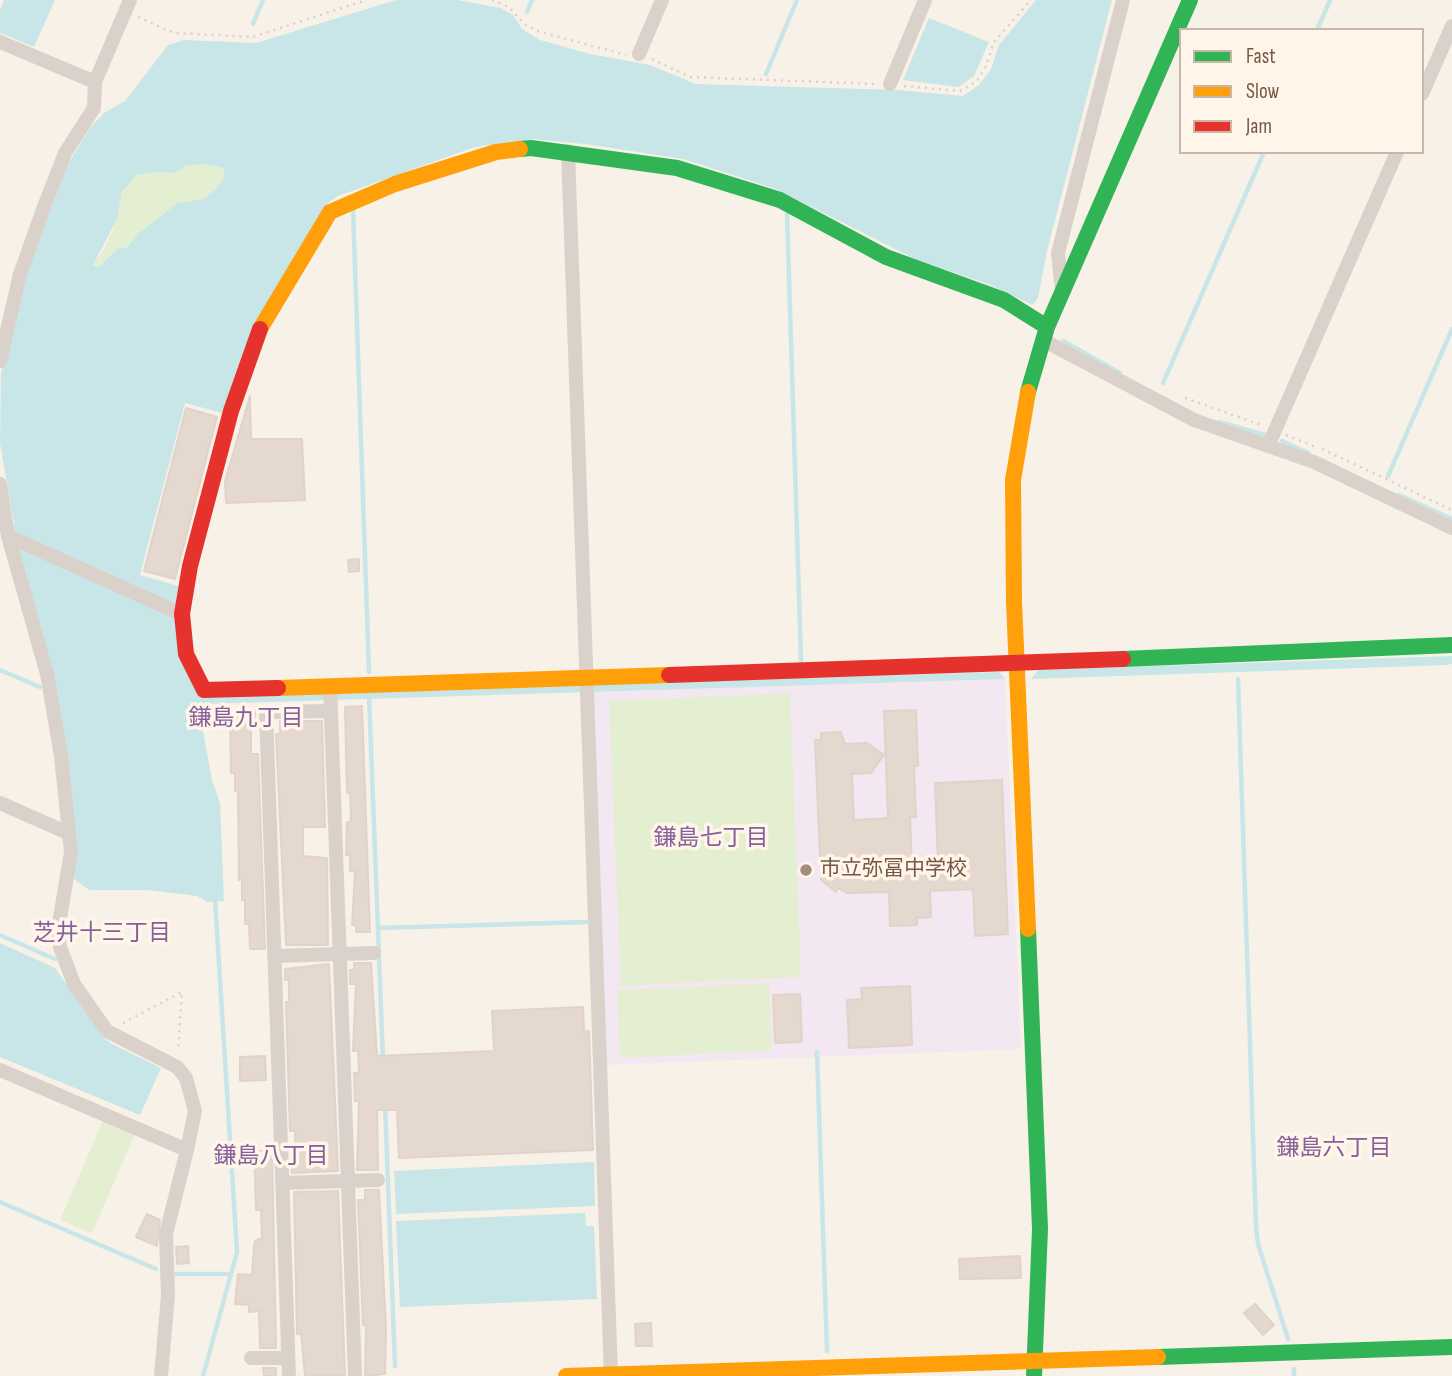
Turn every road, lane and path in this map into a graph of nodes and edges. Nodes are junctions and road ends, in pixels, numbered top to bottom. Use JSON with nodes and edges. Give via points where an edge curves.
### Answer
{"nodes":[{"id":1,"x":366,"y":0,"type":"edge"},
{"id":2,"x":492,"y":0,"type":"edge"},
{"id":3,"x":662,"y":0,"type":"edge"},
{"id":4,"x":925,"y":0,"type":"edge"},
{"id":5,"x":1031,"y":0,"type":"edge"},
{"id":6,"x":1123,"y":0,"type":"edge"},
{"id":7,"x":1190,"y":0,"type":"edge"},
{"id":8,"x":128,"y":5,"type":"edge"},
{"id":9,"x":1452,"y":26,"type":"edge"},
{"id":10,"x":0,"y":42,"type":"edge"},
{"id":11,"x":639,"y":54,"type":"junction"},
{"id":12,"x":95,"y":82,"type":"junction"},
{"id":13,"x":890,"y":84,"type":"junction"},
{"id":14,"x":1424,"y":89,"type":"edge"},
{"id":15,"x":568,"y":151,"type":"junction"},
{"id":16,"x":1396,"y":154,"type":"edge"},
{"id":17,"x":1062,"y":292,"type":"junction"},
{"id":18,"x":1045,"y":333,"type":"junction"},
{"id":19,"x":0,"y":360,"type":"edge"},
{"id":20,"x":1177,"y":394,"type":"dead end"},
{"id":21,"x":1272,"y":437,"type":"junction"},
{"id":22,"x":0,"y":484,"type":"edge"},
{"id":23,"x":1452,"y":510,"type":"edge"},
{"id":24,"x":1452,"y":528,"type":"edge"},
{"id":25,"x":7,"y":536,"type":"edge"},
{"id":26,"x":180,"y":614,"type":"junction"},
{"id":27,"x":1452,"y":645,"type":"edge"},
{"id":28,"x":1018,"y":664,"type":"junction"},
{"id":29,"x":587,"y":676,"type":"junction"},
{"id":30,"x":330,"y":686,"type":"junction"},
{"id":31,"x":331,"y":708,"type":"junction"},
{"id":32,"x":0,"y":803,"type":"edge"},
{"id":33,"x":68,"y":832,"type":"junction"},
{"id":34,"x":374,"y":953,"type":"dead end"},
{"id":35,"x":340,"y":954,"type":"junction"},
{"id":36,"x":274,"y":956,"type":"junction"},
{"id":37,"x":107,"y":1031,"type":"junction"},
{"id":38,"x":177,"y":1067,"type":"junction"},
{"id":39,"x":0,"y":1070,"type":"edge"},
{"id":40,"x":187,"y":1150,"type":"junction"},
{"id":41,"x":378,"y":1180,"type":"dead end"},
{"id":42,"x":348,"y":1181,"type":"junction"},
{"id":43,"x":282,"y":1183,"type":"junction"},
{"id":44,"x":1452,"y":1347,"type":"edge"},
{"id":45,"x":251,"y":1358,"type":"dead end"},
{"id":46,"x":288,"y":1358,"type":"junction"},
{"id":47,"x":1035,"y":1369,"type":"edge"},
{"id":48,"x":917,"y":1371,"type":"edge"},
{"id":49,"x":161,"y":1376,"type":"edge"},
{"id":50,"x":289,"y":1376,"type":"edge"},
{"id":51,"x":355,"y":1376,"type":"edge"},
{"id":52,"x":566,"y":1376,"type":"edge"},
{"id":53,"x":611,"y":1376,"type":"edge"}],
"edges":[{"from":1,"to":8,"type":"path","via":[[253,37],[174,33]]},
{"from":2,"to":11,"type":"path","via":[[509,7],[537,31],[588,47]]},
{"from":3,"to":11,"type":"street"},
{"from":4,"to":13,"type":"street"},
{"from":5,"to":13,"type":"path","via":[[994,43],[977,81],[960,91]]},
{"from":6,"to":17,"type":"street","via":[[1058,253]]},
{"from":7,"to":17,"type":"street"},
{"from":8,"to":12,"type":"street"},
{"from":9,"to":14,"type":"street"},
{"from":10,"to":12,"type":"street"},
{"from":11,"to":13,"type":"path","via":[[690,76]]},
{"from":12,"to":19,"type":"street","via":[[93,108],[65,153],[20,274]]},
{"from":15,"to":18,"type":"street","via":[[677,168],[780,200],[886,257],[1004,300]]},
{"from":15,"to":26,"type":"street","via":[[531,148],[496,152],[395,184],[323,219],[259,330],[231,411]]},
{"from":15,"to":29,"type":"street"},
{"from":16,"to":21,"type":"street"},
{"from":17,"to":18,"type":"street"},
{"from":18,"to":21,"type":"street","via":[[1194,420]]},
{"from":18,"to":28,"type":"street","via":[[1030,381],[1013,480]]},
{"from":20,"to":21,"type":"path"},
{"from":21,"to":23,"type":"path","via":[[1339,456]]},
{"from":21,"to":24,"type":"street"},
{"from":22,"to":25,"type":"street"},
{"from":25,"to":26,"type":"street"},
{"from":25,"to":33,"type":"street","via":[[56,714]]},
{"from":26,"to":30,"type":"street","via":[[186,654],[204,690]]},
{"from":27,"to":28,"type":"street"},
{"from":28,"to":29,"type":"street"},
{"from":28,"to":47,"type":"street","via":[[1039,1202]]},
{"from":29,"to":30,"type":"street"},
{"from":29,"to":53,"type":"street"},
{"from":30,"to":31,"type":"street"},
{"from":31,"to":35,"type":"street"},
{"from":31,"to":36,"type":"street","via":[[266,712]]},
{"from":32,"to":33,"type":"street"},
{"from":33,"to":37,"type":"street","via":[[71,852],[58,930],[60,947],[74,984]]},
{"from":34,"to":35,"type":"street"},
{"from":35,"to":36,"type":"street"},
{"from":35,"to":42,"type":"street"},
{"from":36,"to":43,"type":"street"},
{"from":37,"to":38,"type":"street"},
{"from":37,"to":38,"type":"path","via":[[182,992]]},
{"from":38,"to":40,"type":"street","via":[[186,1079],[195,1111]]},
{"from":39,"to":40,"type":"street"},
{"from":40,"to":49,"type":"street","via":[[166,1234],[168,1295]]},
{"from":41,"to":42,"type":"street"},
{"from":42,"to":43,"type":"street"},
{"from":42,"to":51,"type":"street"},
{"from":43,"to":46,"type":"street"},
{"from":44,"to":47,"type":"street"},
{"from":45,"to":46,"type":"street"},
{"from":46,"to":50,"type":"street"},
{"from":47,"to":48,"type":"street"},
{"from":48,"to":53,"type":"street"},
{"from":52,"to":53,"type":"street"}]}
